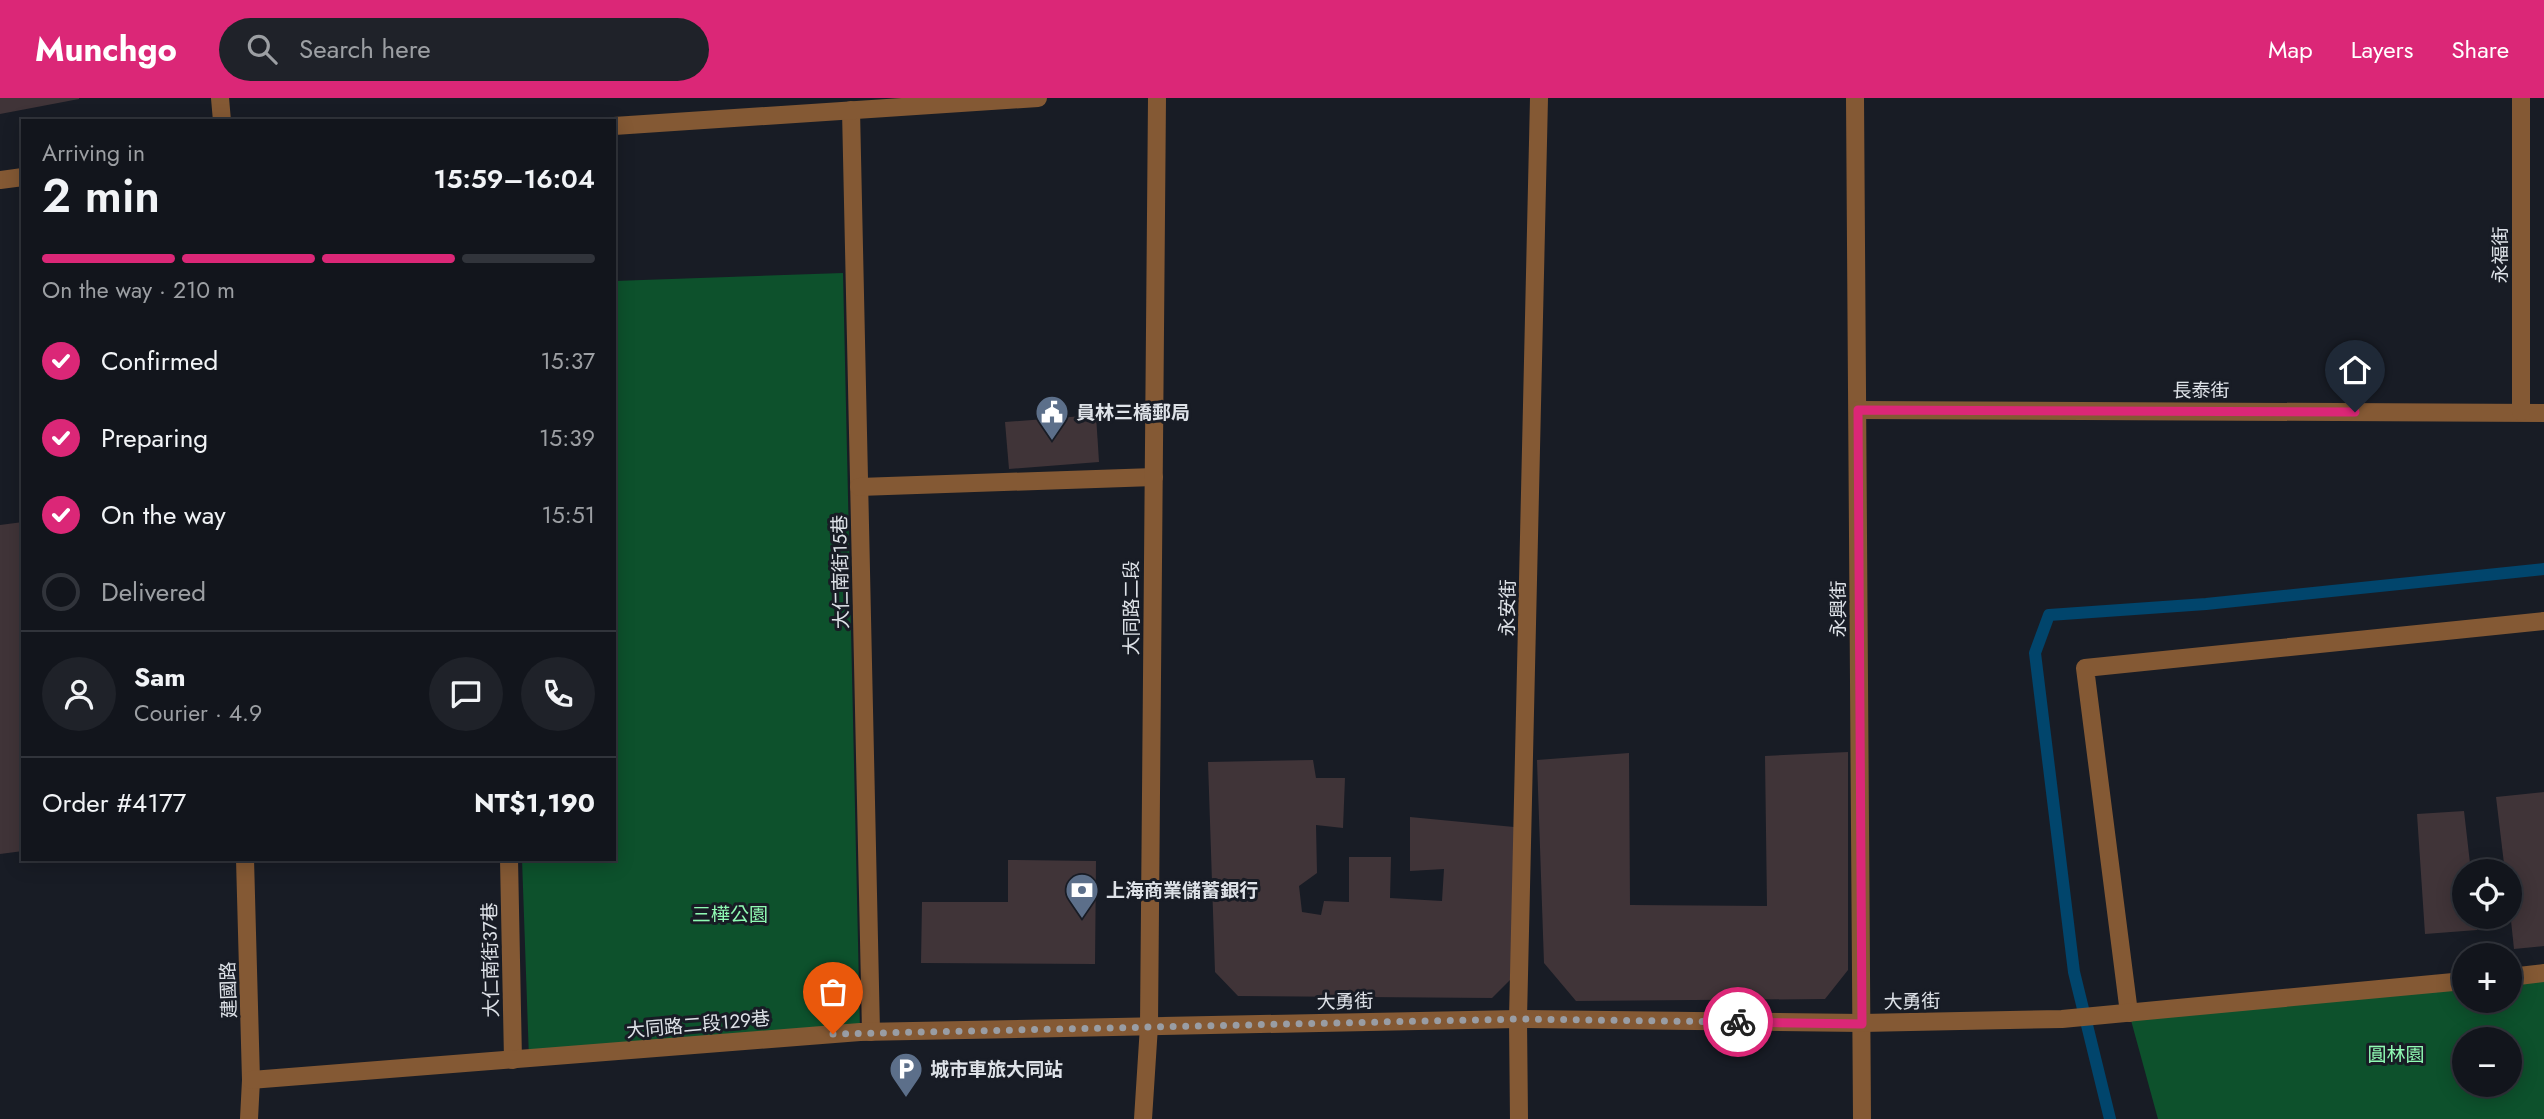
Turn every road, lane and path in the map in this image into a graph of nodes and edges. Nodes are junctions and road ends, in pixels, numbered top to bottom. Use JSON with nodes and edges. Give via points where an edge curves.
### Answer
{"nodes":[{"id":1,"x":220,"y":98,"type":"edge"},
{"id":2,"x":1038,"y":98,"type":"edge"},
{"id":3,"x":1157,"y":98,"type":"edge"},
{"id":4,"x":1539,"y":98,"type":"edge"},
{"id":5,"x":1856,"y":98,"type":"edge"},
{"id":6,"x":2521,"y":98,"type":"edge"},
{"id":7,"x":851,"y":110,"type":"junction"},
{"id":8,"x":222,"y":119,"type":"edge"},
{"id":9,"x":616,"y":126,"type":"edge"},
{"id":10,"x":21,"y":177,"type":"edge"},
{"id":11,"x":0,"y":180,"type":"edge"},
{"id":12,"x":1858,"y":410,"type":"junction"},
{"id":13,"x":2521,"y":412,"type":"junction"},
{"id":14,"x":2544,"y":413,"type":"edge"},
{"id":15,"x":1154,"y":477,"type":"junction"},
{"id":16,"x":859,"y":486,"type":"junction"},
{"id":17,"x":2544,"y":621,"type":"edge"},
{"id":18,"x":245,"y":861,"type":"edge"},
{"id":19,"x":509,"y":861,"type":"edge"},
{"id":20,"x":2544,"y":973,"type":"edge"},
{"id":21,"x":2522,"y":976,"type":"edge"},
{"id":22,"x":2452,"y":982,"type":"edge"},
{"id":23,"x":2129,"y":1013,"type":"junction"},
{"id":24,"x":1518,"y":1019,"type":"junction"},
{"id":25,"x":1862,"y":1024,"type":"junction"},
{"id":26,"x":1149,"y":1026,"type":"junction"},
{"id":27,"x":871,"y":1032,"type":"junction"},
{"id":28,"x":513,"y":1059,"type":"junction"},
{"id":29,"x":251,"y":1080,"type":"junction"},
{"id":30,"x":249,"y":1119,"type":"edge"},
{"id":31,"x":1143,"y":1119,"type":"edge"},
{"id":32,"x":1518,"y":1119,"type":"edge"},
{"id":33,"x":1862,"y":1119,"type":"edge"}],
"edges":[{"from":1,"to":8,"type":"street"},
{"from":2,"to":7,"type":"street"},
{"from":3,"to":15,"type":"street","name":"大同路二段"},
{"from":4,"to":24,"type":"street","name":"永安街"},
{"from":5,"to":12,"type":"street","name":"永興街"},
{"from":6,"to":13,"type":"street","name":"永福街"},
{"from":7,"to":9,"type":"street"},
{"from":7,"to":16,"type":"street","name":"大仁南街15巷"},
{"from":10,"to":11,"type":"street"},
{"from":12,"to":13,"type":"street","name":"長泰街"},
{"from":12,"to":25,"type":"street","name":"永興街"},
{"from":13,"to":14,"type":"street","name":"長泰街"},
{"from":15,"to":16,"type":"street"},
{"from":15,"to":26,"type":"street","name":"大同路二段"},
{"from":16,"to":27,"type":"street","name":"大仁南街15巷"},
{"from":17,"to":23,"type":"street","via":[[2085,668]]},
{"from":18,"to":29,"type":"street","name":"建國路"},
{"from":19,"to":28,"type":"street","name":"大仁南街37巷"},
{"from":20,"to":21,"type":"street"},
{"from":22,"to":23,"type":"street","name":"大勇街"},
{"from":23,"to":25,"type":"street","name":"大勇街"},
{"from":24,"to":25,"type":"street","name":"大勇街"},
{"from":24,"to":26,"type":"street","name":"大勇街"},
{"from":24,"to":32,"type":"street","name":"永安街"},
{"from":25,"to":33,"type":"street","name":"永興街"},
{"from":26,"to":27,"type":"street","name":"大同路二段129巷"},
{"from":26,"to":31,"type":"street","name":"大同路二段"},
{"from":27,"to":28,"type":"street","name":"大同路二段129巷"},
{"from":28,"to":29,"type":"street","name":"大同路二段129巷"},
{"from":29,"to":30,"type":"street","name":"建國路"}]}
